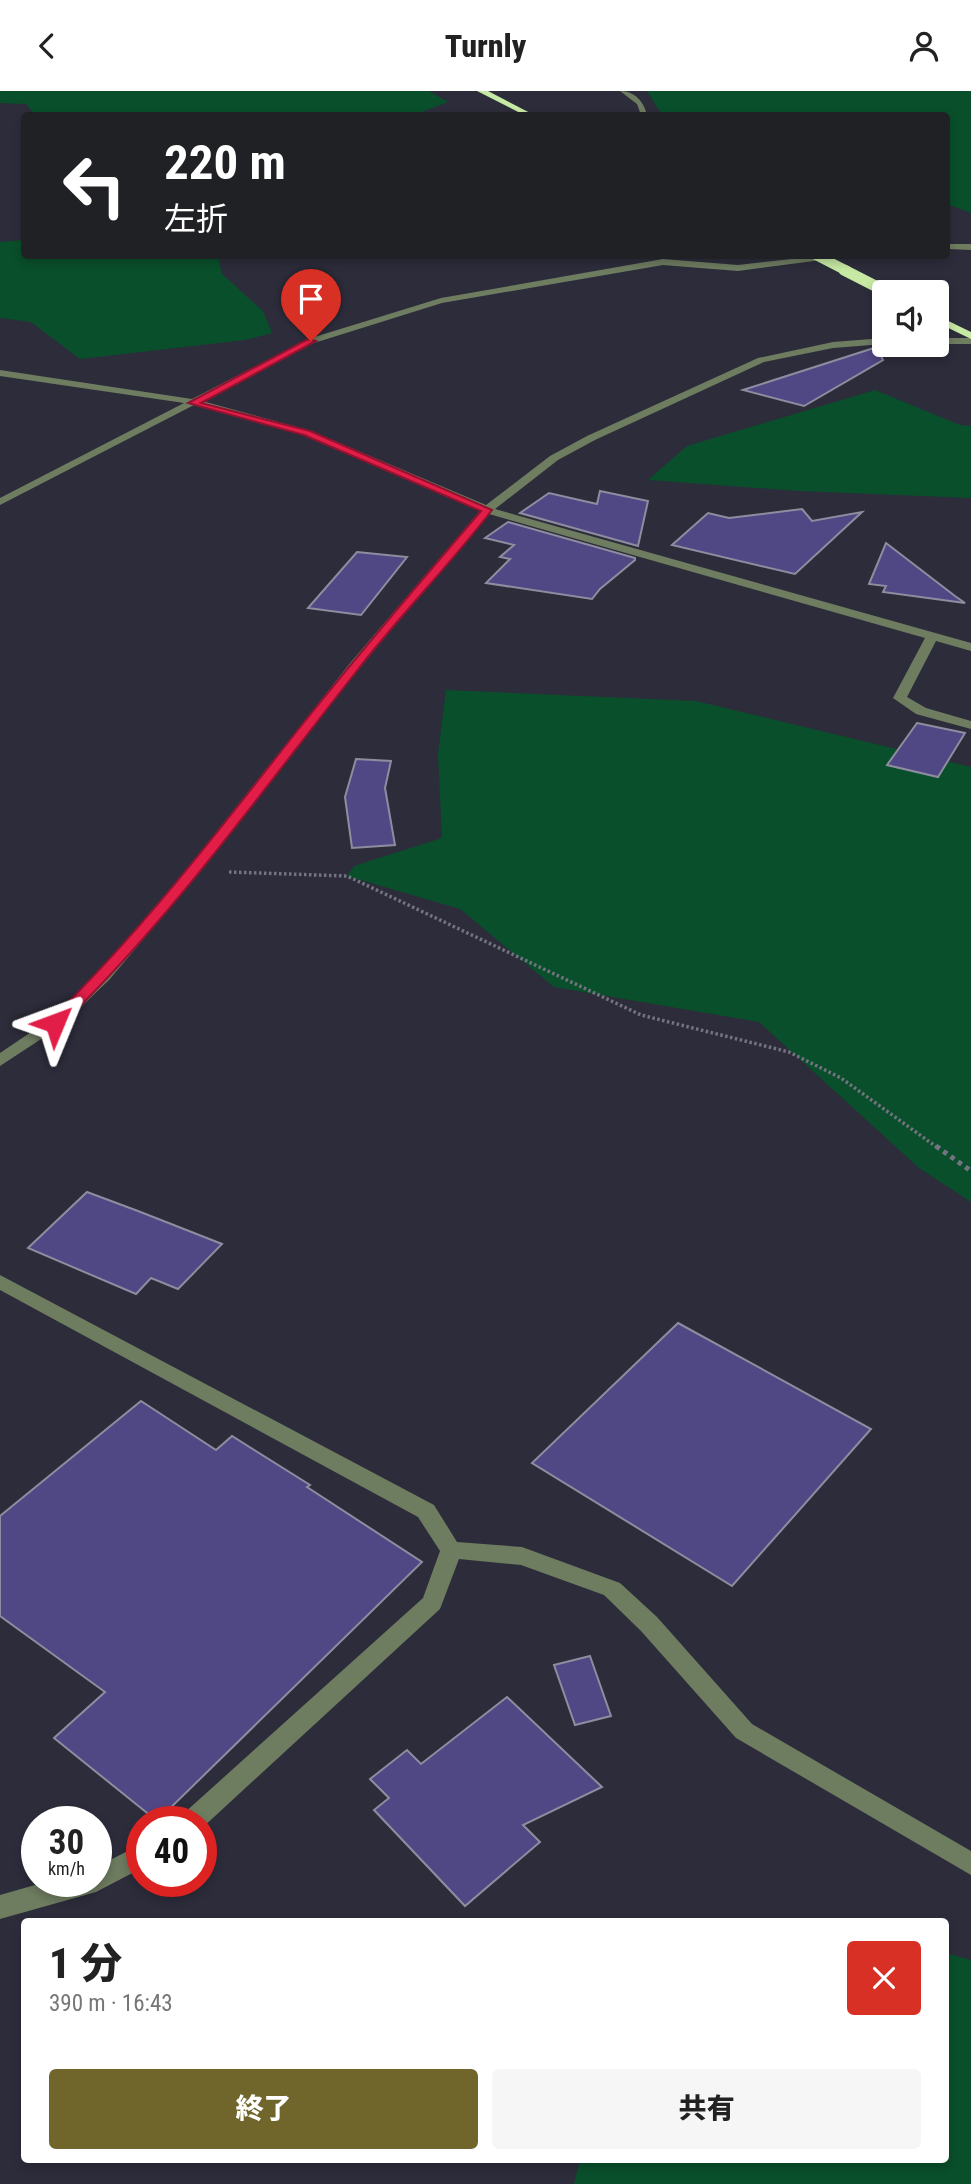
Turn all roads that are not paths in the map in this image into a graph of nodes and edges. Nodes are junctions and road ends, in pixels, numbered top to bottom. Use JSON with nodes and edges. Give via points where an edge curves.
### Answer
{"nodes":[{"id":1,"x":481,"y":91,"type":"edge"},
{"id":2,"x":623,"y":91,"type":"edge"},
{"id":3,"x":524,"y":112,"type":"edge"},
{"id":4,"x":643,"y":112,"type":"edge"},
{"id":5,"x":950,"y":247,"type":"edge"},
{"id":6,"x":971,"y":247,"type":"edge"},
{"id":7,"x":820,"y":259,"type":"edge"},
{"id":8,"x":824,"y":259,"type":"edge"},
{"id":9,"x":872,"y":284,"type":"edge"},
{"id":10,"x":949,"y":325,"type":"edge"},
{"id":11,"x":971,"y":338,"type":"edge"},
{"id":12,"x":949,"y":340,"type":"edge"},
{"id":13,"x":872,"y":342,"type":"edge"},
{"id":14,"x":0,"y":373,"type":"edge"},
{"id":15,"x":193,"y":403,"type":"junction"},
{"id":16,"x":0,"y":502,"type":"edge"},
{"id":17,"x":487,"y":510,"type":"junction"},
{"id":18,"x":971,"y":632,"type":"edge"},
{"id":19,"x":932,"y":636,"type":"junction"},
{"id":20,"x":955,"y":642,"type":"junction"},
{"id":21,"x":971,"y":647,"type":"edge"},
{"id":22,"x":971,"y":725,"type":"edge"},
{"id":23,"x":0,"y":1061,"type":"edge"},
{"id":24,"x":0,"y":1282,"type":"edge"},
{"id":25,"x":452,"y":1551,"type":"junction"},
{"id":26,"x":209,"y":1806,"type":"edge"},
{"id":27,"x":971,"y":1864,"type":"edge"},
{"id":28,"x":33,"y":1897,"type":"edge"},
{"id":29,"x":0,"y":1906,"type":"edge"}],
"edges":[{"from":1,"to":3,"type":"highway"},
{"from":2,"to":4,"type":"street","via":[[640,103]]},
{"from":5,"to":6,"type":"street"},
{"from":7,"to":15,"type":"street","via":[[738,268],[663,262],[440,301],[311,341]]},
{"from":8,"to":9,"type":"highway","bridge":true},
{"from":10,"to":11,"type":"highway"},
{"from":11,"to":12,"type":"street"},
{"from":13,"to":17,"type":"street","via":[[761,360],[554,458]]},
{"from":14,"to":15,"type":"street"},
{"from":15,"to":16,"type":"street"},
{"from":15,"to":17,"type":"street","via":[[307,433]]},
{"from":17,"to":19,"type":"street"},
{"from":17,"to":23,"type":"street","via":[[355,665],[103,977],[55,1023]]},
{"from":18,"to":20,"type":"street"},
{"from":19,"to":20,"type":"street"},
{"from":19,"to":22,"type":"street","via":[[900,698],[921,711]]},
{"from":20,"to":21,"type":"street"},
{"from":24,"to":25,"type":"street","via":[[426,1511]]},
{"from":25,"to":26,"type":"street","via":[[432,1603]]},
{"from":25,"to":27,"type":"street","via":[[522,1556],[612,1589],[744,1731]]},
{"from":28,"to":29,"type":"street"}]}
